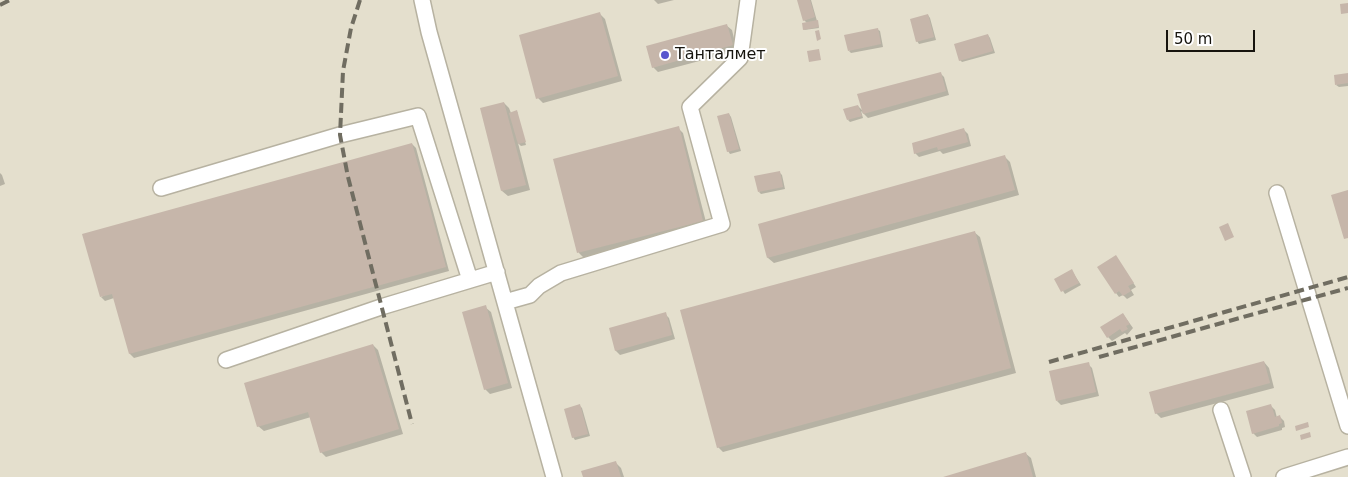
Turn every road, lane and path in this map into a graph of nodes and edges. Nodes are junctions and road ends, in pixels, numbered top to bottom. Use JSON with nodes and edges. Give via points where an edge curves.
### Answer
{"nodes":[{"id":1,"x":422,"y":0,"type":"edge"},
{"id":2,"x":748,"y":0,"type":"edge"},
{"id":3,"x":161,"y":188,"type":"dead end"},
{"id":4,"x":1276,"y":193,"type":"dead end"},
{"id":5,"x":497,"y":272,"type":"junction"},
{"id":6,"x":470,"y":280,"type":"junction"},
{"id":7,"x":505,"y":302,"type":"junction"},
{"id":8,"x":226,"y":360,"type":"dead end"},
{"id":9,"x":1221,"y":410,"type":"dead end"},
{"id":10,"x":1348,"y":426,"type":"edge"},
{"id":11,"x":1348,"y":456,"type":"edge"},
{"id":12,"x":554,"y":477,"type":"edge"},
{"id":13,"x":1243,"y":477,"type":"edge"},
{"id":14,"x":1284,"y":477,"type":"edge"}],
"edges":[{"from":1,"to":5,"type":"street"},
{"from":2,"to":7,"type":"street","via":[[740,58],[690,107],[722,224],[561,273],[530,295]]},
{"from":3,"to":6,"type":"street","via":[[340,135],[418,116]]},
{"from":4,"to":10,"type":"street"},
{"from":5,"to":6,"type":"street"},
{"from":5,"to":7,"type":"street"},
{"from":6,"to":8,"type":"street"},
{"from":7,"to":12,"type":"street"},
{"from":9,"to":13,"type":"street"},
{"from":11,"to":14,"type":"street"}]}
